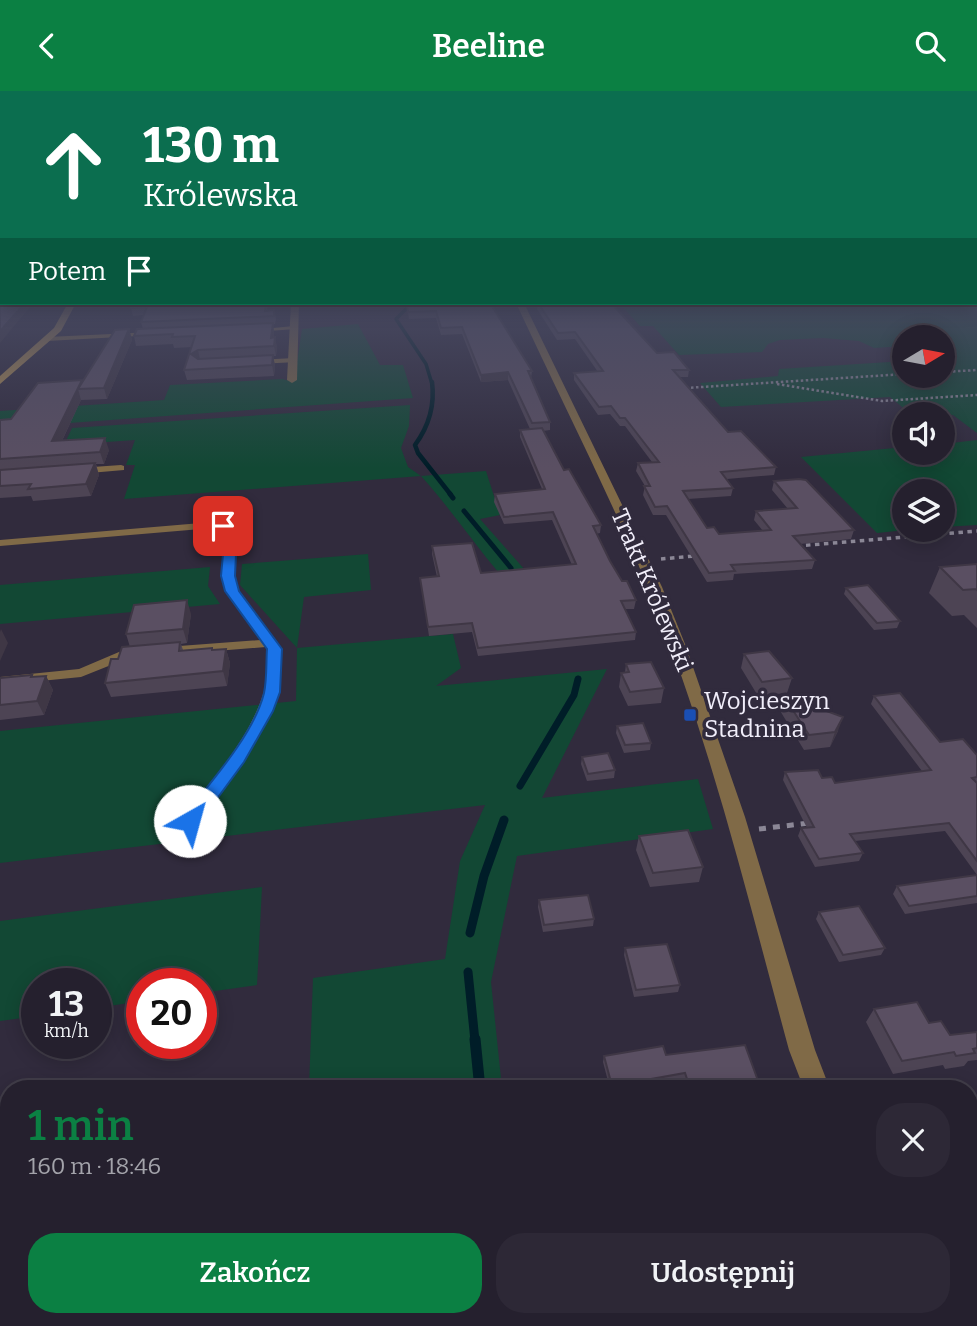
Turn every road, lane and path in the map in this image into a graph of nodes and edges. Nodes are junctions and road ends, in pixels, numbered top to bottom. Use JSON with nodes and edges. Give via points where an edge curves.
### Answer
{"nodes":[{"id":1,"x":31,"y":353,"type":"edge"},
{"id":2,"x":294,"y":353,"type":"edge"},
{"id":3,"x":544,"y":353,"type":"edge"},
{"id":4,"x":294,"y":360,"type":"junction"},
{"id":5,"x":254,"y":362,"type":"edge"},
{"id":6,"x":977,"y":370,"type":"edge"},
{"id":7,"x":956,"y":371,"type":"edge"},
{"id":8,"x":892,"y":375,"type":"edge"},
{"id":9,"x":0,"y":380,"type":"edge"},
{"id":10,"x":292,"y":380,"type":"dead end"},
{"id":11,"x":761,"y":382,"type":"junction"},
{"id":12,"x":682,"y":388,"type":"edge"},
{"id":13,"x":977,"y":395,"type":"edge"},
{"id":14,"x":121,"y":468,"type":"dead end"},
{"id":15,"x":67,"y":472,"type":"edge"},
{"id":16,"x":977,"y":531,"type":"edge"},
{"id":17,"x":0,"y":543,"type":"edge"},
{"id":18,"x":792,"y":547,"type":"edge"},
{"id":19,"x":697,"y":556,"type":"edge"},
{"id":20,"x":643,"y":562,"type":"junction"},
{"id":21,"x":270,"y":643,"type":"junction"},
{"id":22,"x":0,"y":681,"type":"edge"},
{"id":23,"x":190,"y":821,"type":"dead end"},
{"id":24,"x":811,"y":823,"type":"edge"},
{"id":25,"x":740,"y":831,"type":"junction"},
{"id":26,"x":813,"y":1080,"type":"edge"}],
"edges":[{"from":1,"to":9,"type":"main road"},
{"from":2,"to":4,"type":"street"},
{"from":3,"to":20,"type":"street","name":"Trakt Królewski"},
{"from":4,"to":5,"type":"lane"},
{"from":4,"to":10,"type":"street"},
{"from":6,"to":7,"type":"path"},
{"from":8,"to":11,"type":"path"},
{"from":11,"to":12,"type":"path"},
{"from":11,"to":13,"type":"path","via":[[882,401]]},
{"from":14,"to":15,"type":"lane"},
{"from":16,"to":18,"type":"path"},
{"from":17,"to":21,"type":"lane","via":[[223,526],[231,532],[228,576],[232,591]]},
{"from":19,"to":20,"type":"path"},
{"from":20,"to":25,"type":"street","name":"Trakt Królewski","via":[[713,744]]},
{"from":21,"to":22,"type":"lane","via":[[124,655],[81,673]]},
{"from":21,"to":23,"type":"lane","via":[[275,649],[274,675],[265,711],[238,758]]},
{"from":24,"to":25,"type":"path"},
{"from":25,"to":26,"type":"street","name":"Trakt Królewski"}]}
